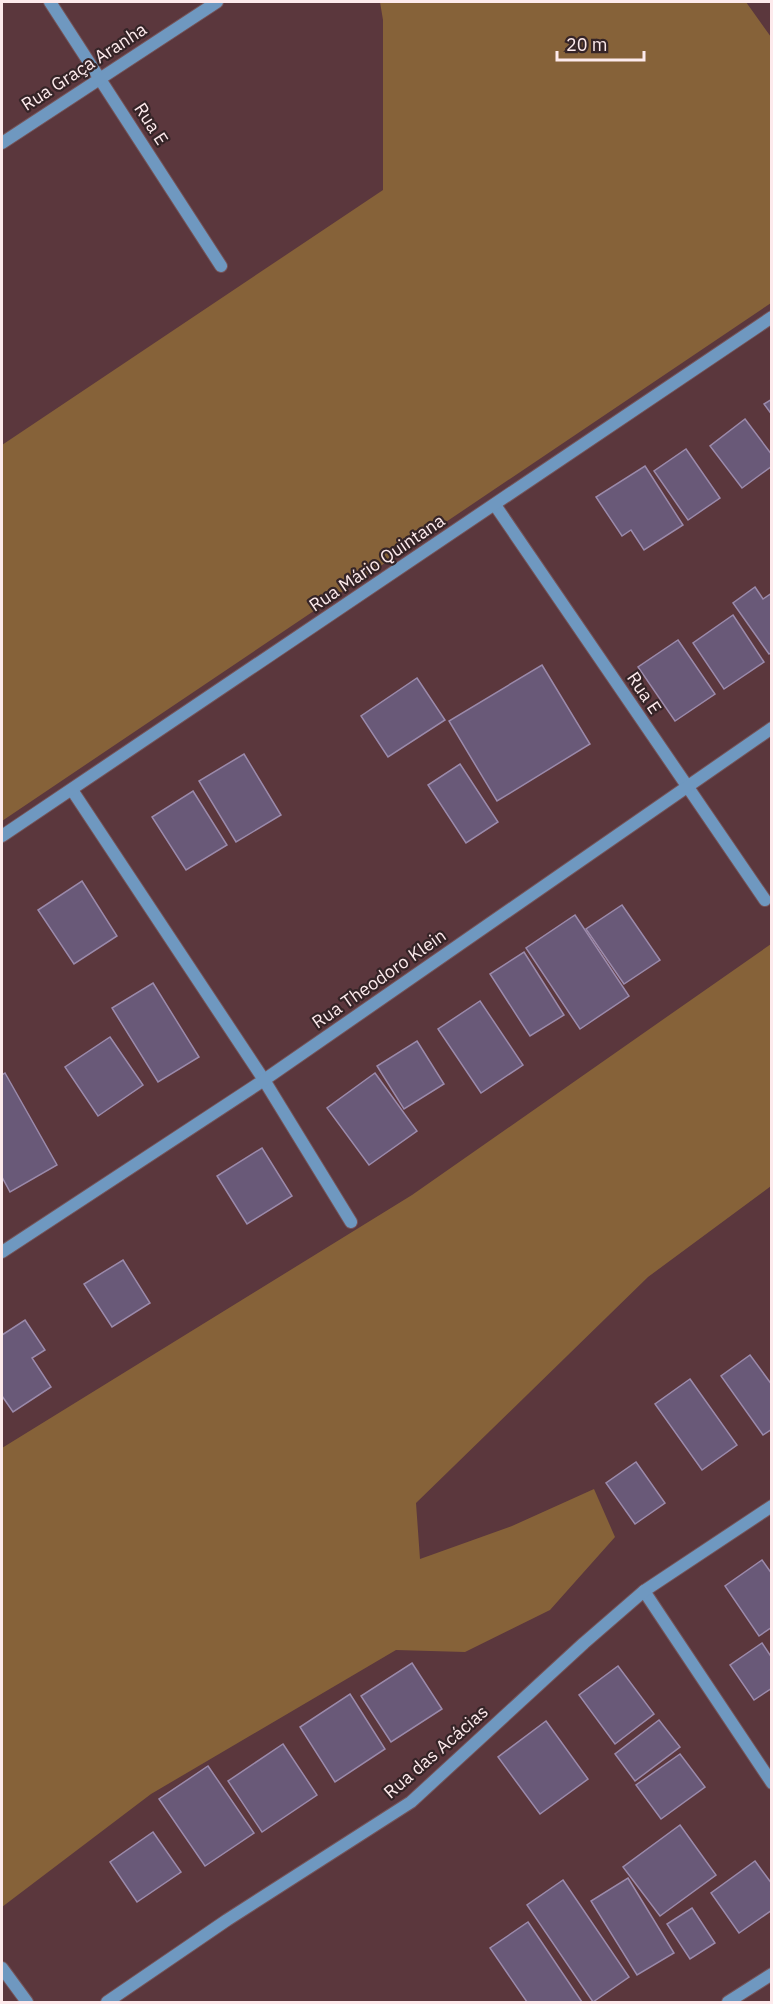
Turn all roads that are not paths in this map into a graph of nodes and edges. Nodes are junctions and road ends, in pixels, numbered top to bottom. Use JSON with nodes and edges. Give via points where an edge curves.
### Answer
{"nodes":[{"id":1,"x":50,"y":2,"type":"edge"},
{"id":2,"x":217,"y":2,"type":"edge"},
{"id":3,"x":100,"y":78,"type":"junction"},
{"id":4,"x":2,"y":143,"type":"edge"},
{"id":5,"x":220,"y":266,"type":"dead end"},
{"id":6,"x":771,"y":318,"type":"edge"},
{"id":7,"x":495,"y":505,"type":"junction"},
{"id":8,"x":771,"y":728,"type":"edge"},
{"id":9,"x":687,"y":788,"type":"junction"},
{"id":10,"x":72,"y":790,"type":"junction"},
{"id":11,"x":2,"y":836,"type":"edge"},
{"id":12,"x":765,"y":900,"type":"dead end"},
{"id":13,"x":264,"y":1080,"type":"junction"},
{"id":14,"x":351,"y":1222,"type":"dead end"},
{"id":15,"x":2,"y":1252,"type":"edge"},
{"id":16,"x":771,"y":1506,"type":"edge"},
{"id":17,"x":644,"y":1591,"type":"junction"},
{"id":18,"x":771,"y":1783,"type":"edge"},
{"id":19,"x":2,"y":1968,"type":"edge"},
{"id":20,"x":771,"y":1974,"type":"edge"},
{"id":21,"x":27,"y":2002,"type":"edge"},
{"id":22,"x":107,"y":2002,"type":"edge"},
{"id":23,"x":728,"y":2002,"type":"edge"}],
"edges":[{"from":1,"to":3,"type":"street","name":"Rua E"},
{"from":2,"to":3,"type":"street","name":"Rua Graça Aranha"},
{"from":3,"to":4,"type":"street","name":"Rua Graça Aranha"},
{"from":3,"to":5,"type":"street","name":"Rua E"},
{"from":6,"to":7,"type":"street","name":"Rua Mário Quintana"},
{"from":7,"to":9,"type":"street","name":"Rua E"},
{"from":7,"to":10,"type":"street","name":"Rua Mário Quintana"},
{"from":8,"to":9,"type":"street","name":"Rua Theodoro Klein"},
{"from":9,"to":12,"type":"street","name":"Rua E"},
{"from":9,"to":13,"type":"street","name":"Rua Theodoro Klein"},
{"from":10,"to":11,"type":"street","name":"Rua Mário Quintana"},
{"from":10,"to":13,"type":"street"},
{"from":13,"to":14,"type":"street"},
{"from":13,"to":15,"type":"street","name":"Rua Theodoro Klein"},
{"from":16,"to":17,"type":"street","name":"Rua das Acácias"},
{"from":17,"to":18,"type":"street"},
{"from":17,"to":22,"type":"street","name":"Rua das Acácias","via":[[411,1802]]},
{"from":19,"to":21,"type":"street"},
{"from":20,"to":23,"type":"street"}]}
